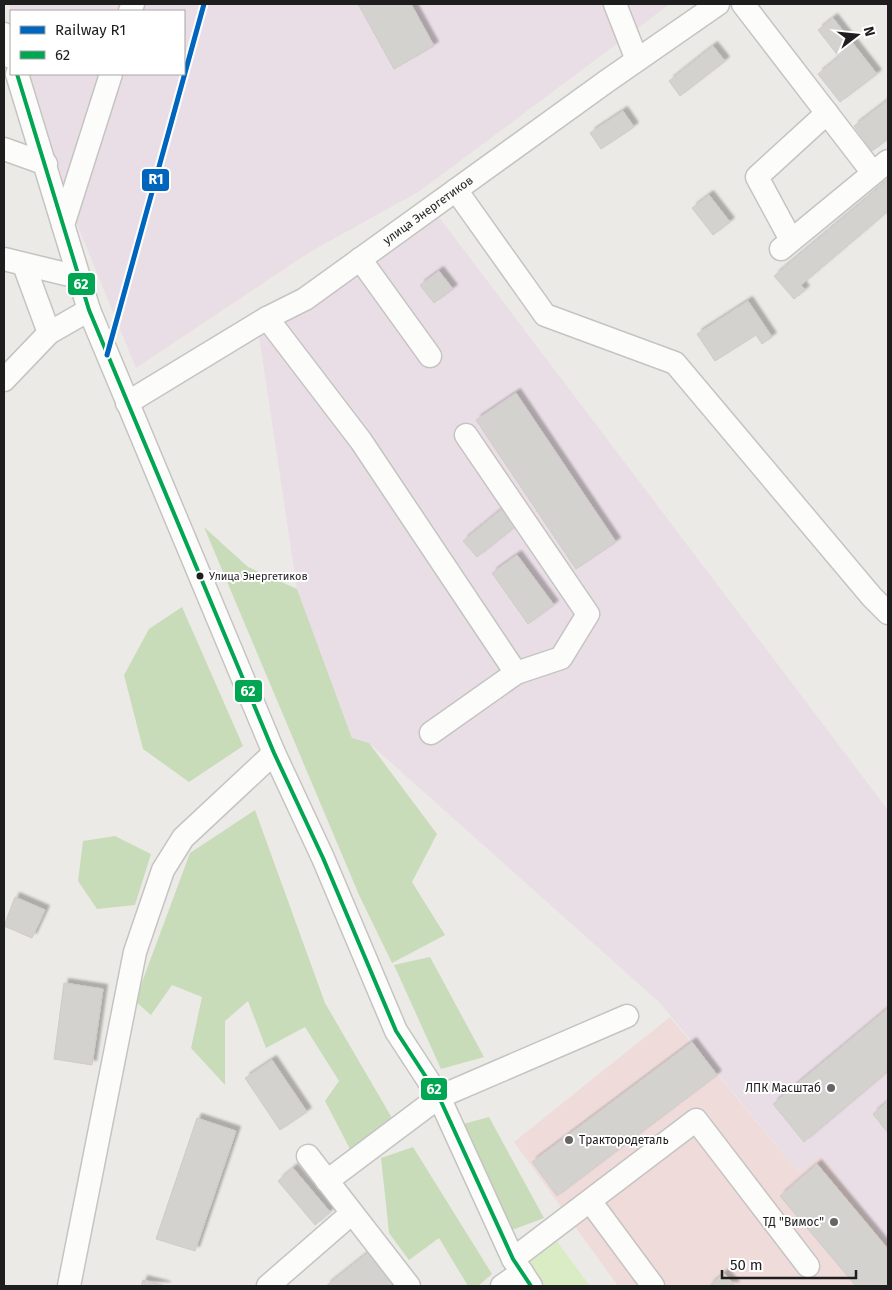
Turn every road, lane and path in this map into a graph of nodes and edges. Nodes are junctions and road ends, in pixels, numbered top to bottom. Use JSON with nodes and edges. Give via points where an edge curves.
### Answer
{"nodes":[{"id":1,"x":615,"y":4,"type":"edge"},
{"id":2,"x":718,"y":4,"type":"edge"},
{"id":3,"x":743,"y":4,"type":"edge"},
{"id":4,"x":4,"y":34,"type":"edge"},
{"id":5,"x":10,"y":54,"type":"edge"},
{"id":6,"x":637,"y":60,"type":"junction"},
{"id":7,"x":17,"y":75,"type":"edge"},
{"id":8,"x":111,"y":75,"type":"edge"},
{"id":9,"x":827,"y":113,"type":"junction"},
{"id":10,"x":4,"y":149,"type":"edge"},
{"id":11,"x":46,"y":164,"type":"junction"},
{"id":12,"x":881,"y":167,"type":"edge"},
{"id":13,"x":456,"y":190,"type":"junction"},
{"id":14,"x":63,"y":225,"type":"junction"},
{"id":15,"x":360,"y":259,"type":"junction"},
{"id":16,"x":14,"y":262,"type":"edge"},
{"id":17,"x":78,"y":277,"type":"junction"},
{"id":18,"x":89,"y":310,"type":"junction"},
{"id":19,"x":267,"y":318,"type":"junction"},
{"id":20,"x":48,"y":333,"type":"junction"},
{"id":21,"x":430,"y":356,"type":"dead end"},
{"id":22,"x":4,"y":380,"type":"edge"},
{"id":23,"x":128,"y":403,"type":"junction"},
{"id":24,"x":466,"y":435,"type":"dead end"},
{"id":25,"x":888,"y":613,"type":"edge"},
{"id":26,"x":516,"y":673,"type":"junction"},
{"id":27,"x":431,"y":733,"type":"dead end"},
{"id":28,"x":274,"y":753,"type":"junction"},
{"id":29,"x":627,"y":1016,"type":"dead end"},
{"id":30,"x":440,"y":1096,"type":"junction"},
{"id":31,"x":308,"y":1156,"type":"dead end"},
{"id":32,"x":327,"y":1180,"type":"junction"},
{"id":33,"x":590,"y":1201,"type":"junction"},
{"id":34,"x":352,"y":1213,"type":"junction"},
{"id":35,"x":808,"y":1266,"type":"dead end"},
{"id":36,"x":522,"y":1272,"type":"edge"},
{"id":37,"x":69,"y":1286,"type":"edge"},
{"id":38,"x":268,"y":1286,"type":"edge"},
{"id":39,"x":409,"y":1286,"type":"edge"},
{"id":40,"x":502,"y":1286,"type":"edge"},
{"id":41,"x":652,"y":1286,"type":"edge"}],
"edges":[{"from":1,"to":6,"type":"street"},
{"from":2,"to":6,"type":"street","name":"улица Энергетиков"},
{"from":3,"to":9,"type":"street"},
{"from":4,"to":5,"type":"street"},
{"from":6,"to":13,"type":"street","name":"улица Энергетиков"},
{"from":7,"to":11,"type":"street"},
{"from":8,"to":14,"type":"street"},
{"from":9,"to":12,"type":"street"},
{"from":9,"to":12,"type":"street","via":[[757,177],[785,245]]},
{"from":10,"to":11,"type":"street"},
{"from":11,"to":14,"type":"street"},
{"from":13,"to":15,"type":"street","name":"улица Энергетиков"},
{"from":13,"to":25,"type":"street","via":[[545,315],[675,363]]},
{"from":14,"to":17,"type":"street"},
{"from":15,"to":19,"type":"street","name":"улица Энергетиков","via":[[305,299]]},
{"from":15,"to":21,"type":"street"},
{"from":16,"to":17,"type":"street"},
{"from":16,"to":20,"type":"street"},
{"from":17,"to":18,"type":"street"},
{"from":18,"to":20,"type":"street"},
{"from":18,"to":23,"type":"street"},
{"from":19,"to":23,"type":"street","name":"улица Энергетиков"},
{"from":19,"to":26,"type":"street","via":[[361,441]]},
{"from":20,"to":22,"type":"street"},
{"from":23,"to":28,"type":"street"},
{"from":24,"to":26,"type":"street","via":[[588,614],[561,658]]},
{"from":26,"to":27,"type":"street"},
{"from":28,"to":30,"type":"street","via":[[323,858],[396,1031]]},
{"from":28,"to":37,"type":"street","via":[[183,838],[163,870],[136,952]]},
{"from":29,"to":30,"type":"street"},
{"from":30,"to":32,"type":"street"},
{"from":30,"to":36,"type":"street"},
{"from":31,"to":32,"type":"street"},
{"from":32,"to":34,"type":"street"},
{"from":33,"to":35,"type":"street","via":[[696,1120]]},
{"from":33,"to":36,"type":"street"},
{"from":33,"to":41,"type":"street"},
{"from":34,"to":38,"type":"street"},
{"from":34,"to":39,"type":"street"},
{"from":36,"to":40,"type":"street"}]}
